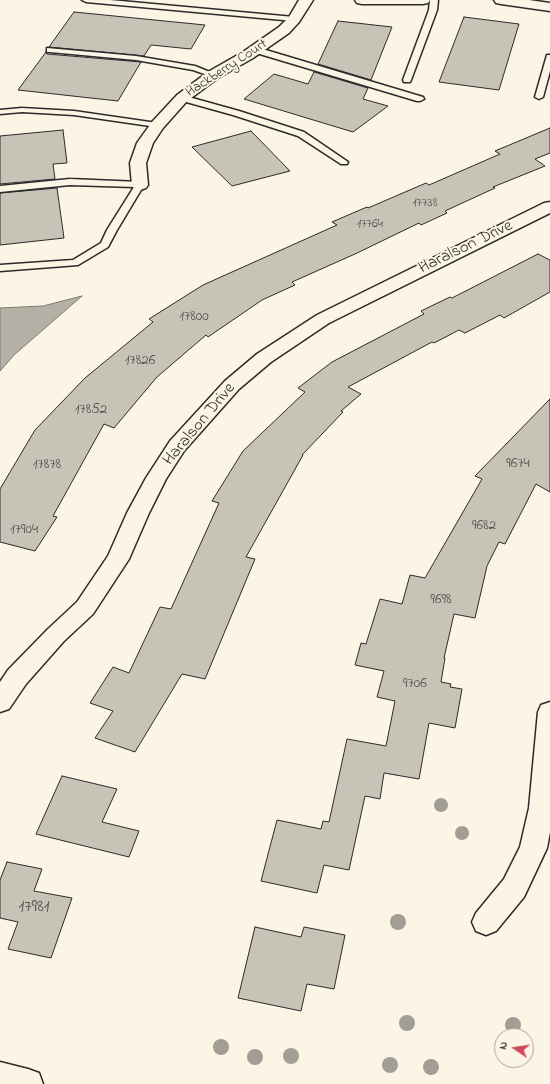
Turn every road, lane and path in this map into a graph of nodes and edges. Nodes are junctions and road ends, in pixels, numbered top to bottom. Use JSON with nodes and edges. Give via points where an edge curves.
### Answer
{"nodes":[{"id":1,"x":86,"y":0,"type":"edge"},
{"id":2,"x":306,"y":0,"type":"edge"},
{"id":3,"x":362,"y":0,"type":"edge"},
{"id":4,"x":423,"y":0,"type":"edge"},
{"id":5,"x":434,"y":0,"type":"edge"},
{"id":6,"x":501,"y":0,"type":"edge"},
{"id":7,"x":550,"y":8,"type":"edge"},
{"id":8,"x":294,"y":19,"type":"junction"},
{"id":9,"x":50,"y":50,"type":"dead end"},
{"id":10,"x":256,"y":50,"type":"junction"},
{"id":11,"x":550,"y":57,"type":"edge"},
{"id":12,"x":213,"y":75,"type":"junction"},
{"id":13,"x":408,"y":80,"type":"dead end"},
{"id":14,"x":539,"y":97,"type":"dead end"},
{"id":15,"x":182,"y":98,"type":"junction"},
{"id":16,"x":420,"y":99,"type":"dead end"},
{"id":17,"x":0,"y":112,"type":"edge"},
{"id":18,"x":157,"y":124,"type":"junction"},
{"id":19,"x":344,"y":162,"type":"dead end"},
{"id":20,"x":140,"y":185,"type":"junction"},
{"id":21,"x":0,"y":189,"type":"edge"},
{"id":22,"x":550,"y":207,"type":"edge"},
{"id":23,"x":0,"y":268,"type":"edge"},
{"id":24,"x":0,"y":702,"type":"edge"},
{"id":25,"x":550,"y":712,"type":"edge"},
{"id":26,"x":486,"y":922,"type":"dead end"},
{"id":27,"x":0,"y":1077,"type":"edge"},
{"id":28,"x":28,"y":1084,"type":"edge"}],
"edges":[{"from":1,"to":8,"type":"lane"},
{"from":2,"to":8,"type":"street","name":"Hackberry Court"},
{"from":3,"to":4,"type":"street"},
{"from":5,"to":13,"type":"lane","via":[[434,10]]},
{"from":6,"to":7,"type":"street"},
{"from":8,"to":10,"type":"street","name":"Hackberry Court","via":[[284,30]]},
{"from":9,"to":12,"type":"lane","via":[[136,58],[195,68]]},
{"from":10,"to":12,"type":"street","name":"Hackberry Court"},
{"from":10,"to":16,"type":"lane"},
{"from":11,"to":14,"type":"lane"},
{"from":12,"to":15,"type":"street","name":"Hackberry Court"},
{"from":15,"to":18,"type":"street","name":"Hackberry Court"},
{"from":15,"to":19,"type":"lane","via":[[236,112],[300,134]]},
{"from":17,"to":18,"type":"lane","via":[[22,110],[74,113]]},
{"from":18,"to":20,"type":"street","name":"Hackberry Court","via":[[145,143],[138,163]]},
{"from":20,"to":21,"type":"lane","via":[[70,182]]},
{"from":20,"to":23,"type":"lane","via":[[105,245],[75,263]]},
{"from":22,"to":24,"type":"street","name":"Haralson Drive","via":[[323,319],[264,358],[232,385],[178,446],[156,478],[118,559],[85,608],[17,677]]},
{"from":25,"to":26,"type":"street","via":[[542,808],[533,848],[514,888]]},
{"from":27,"to":28,"type":"street"}]}
